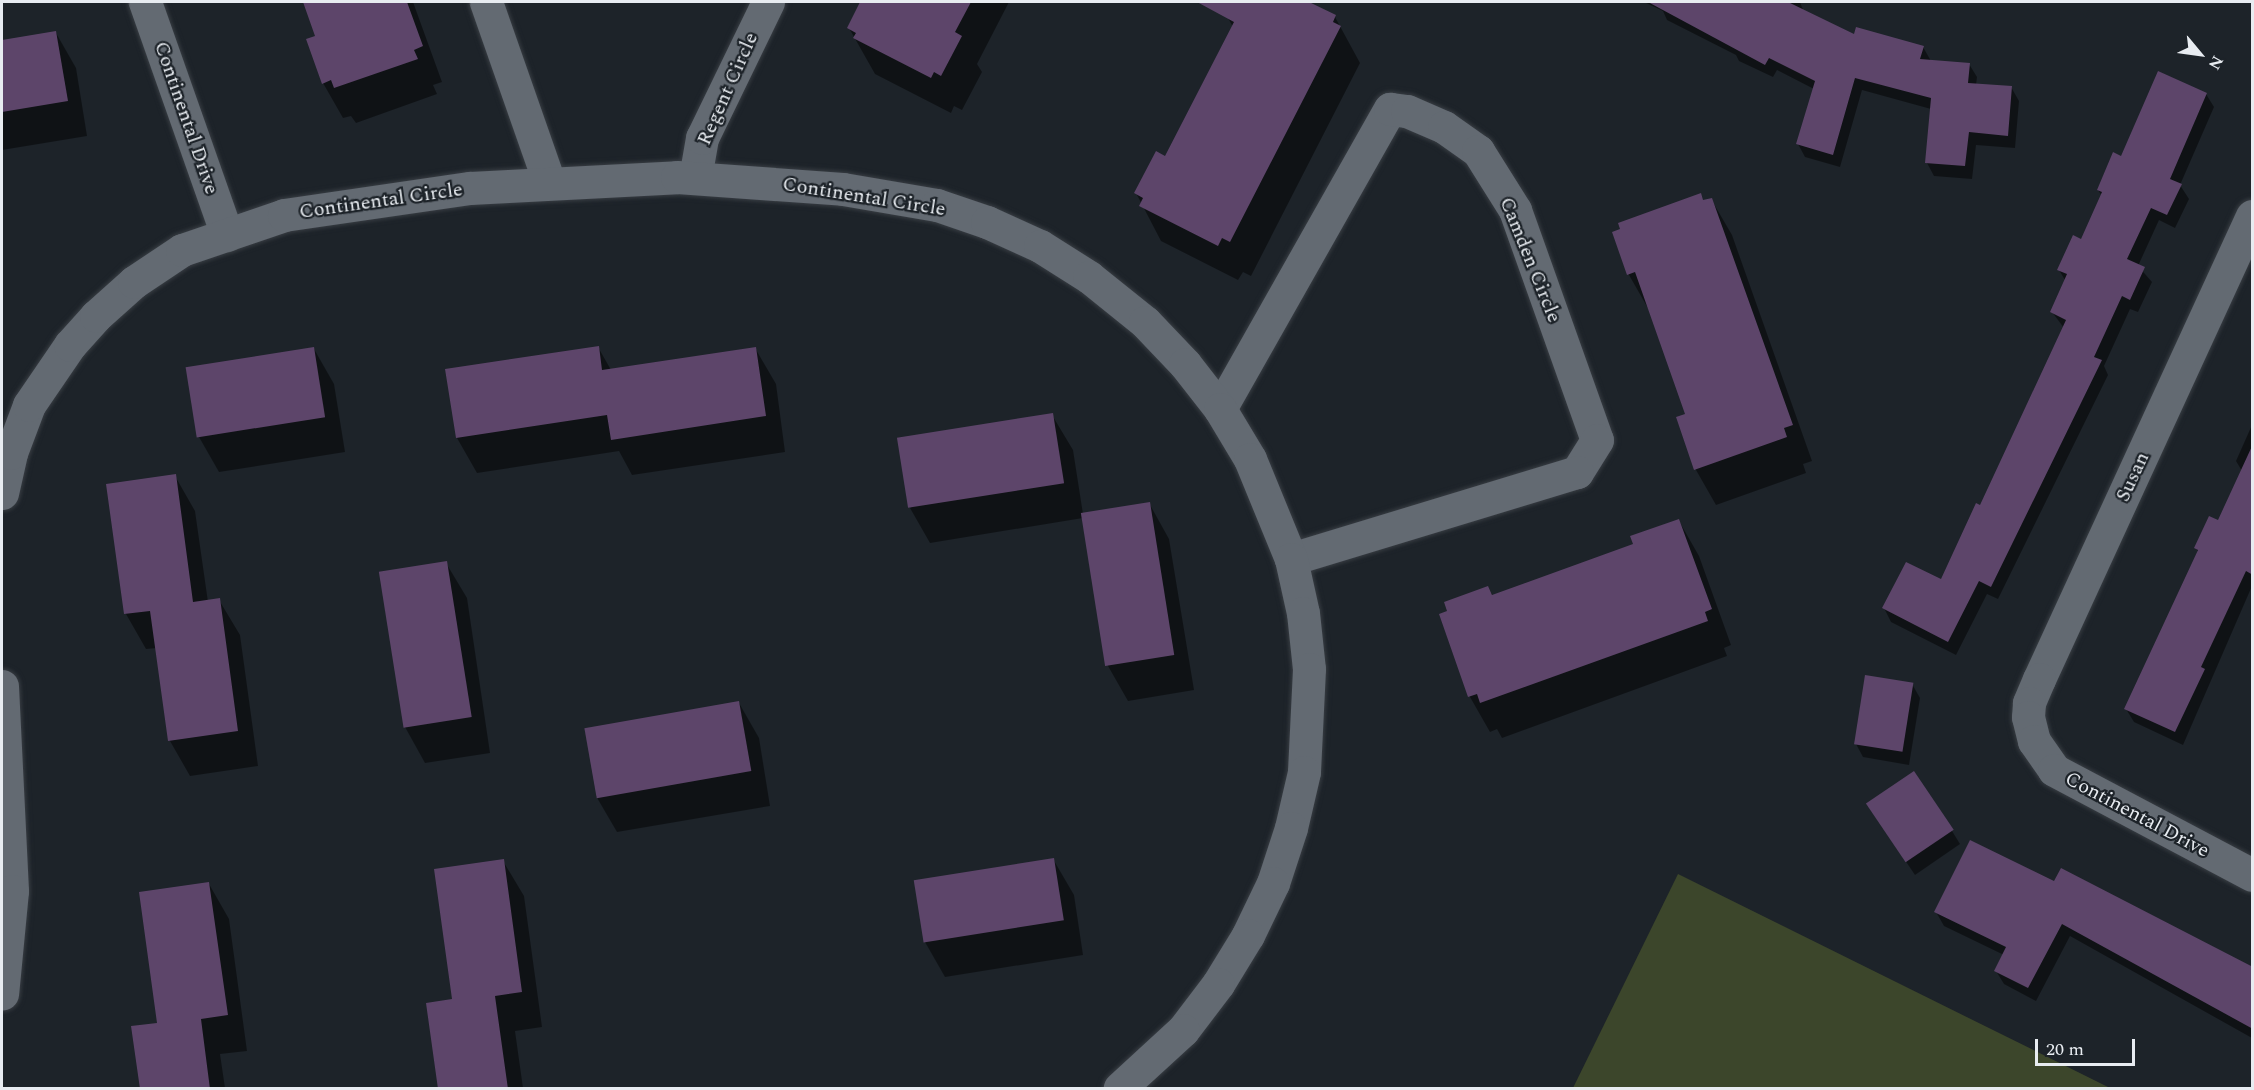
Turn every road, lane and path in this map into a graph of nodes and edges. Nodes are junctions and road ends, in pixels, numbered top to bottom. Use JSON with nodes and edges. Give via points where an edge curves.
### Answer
{"nodes":[{"id":1,"x":145,"y":2,"type":"edge"},
{"id":2,"x":486,"y":2,"type":"edge"},
{"id":3,"x":768,"y":2,"type":"edge"},
{"id":4,"x":695,"y":178,"type":"junction"},
{"id":5,"x":549,"y":182,"type":"junction"},
{"id":6,"x":2253,"y":216,"type":"edge"},
{"id":7,"x":227,"y":235,"type":"junction"},
{"id":8,"x":1220,"y":409,"type":"junction"},
{"id":9,"x":2,"y":493,"type":"edge"},
{"id":10,"x":1291,"y":559,"type":"junction"},
{"id":11,"x":2,"y":686,"type":"edge"},
{"id":12,"x":2034,"y":741,"type":"joint"},
{"id":13,"x":2253,"y":875,"type":"edge"},
{"id":14,"x":2,"y":994,"type":"edge"},
{"id":15,"x":1139,"y":1083,"type":"edge"}],
"edges":[{"from":1,"to":7,"type":"street","name":"Continental Drive"},
{"from":2,"to":5,"type":"street"},
{"from":3,"to":4,"type":"street","name":"Regent Circle","via":[[702,138]]},
{"from":4,"to":5,"type":"street","name":"Continental Circle"},
{"from":4,"to":8,"type":"street","name":"Continental Circle","via":[[843,189],[937,205],[987,222],[1040,246],[1097,283],[1145,322],[1185,363]]},
{"from":5,"to":7,"type":"street","name":"Continental Circle","via":[[344,204],[284,215]]},
{"from":6,"to":12,"type":"street","name":"Susan","via":[[2029,703]]},
{"from":7,"to":9,"type":"street","name":"Continental Circle","via":[[165,260],[111,302],[70,345],[29,405],[11,453]]},
{"from":8,"to":10,"type":"street","name":"Continental Circle","via":[[1250,459]]},
{"from":8,"to":10,"type":"street","name":"Camden Circle","via":[[1390,109],[1407,111],[1444,127],[1478,151],[1515,210],[1597,440],[1577,472]]},
{"from":10,"to":15,"type":"street","name":"Continental Circle","via":[[1303,613],[1309,669],[1304,771],[1291,828],[1273,883],[1248,935],[1218,984]]},
{"from":11,"to":14,"type":"street","via":[[12,891]]},
{"from":12,"to":13,"type":"street","name":"Continental Drive","via":[[2043,759],[2064,777]]}]}
